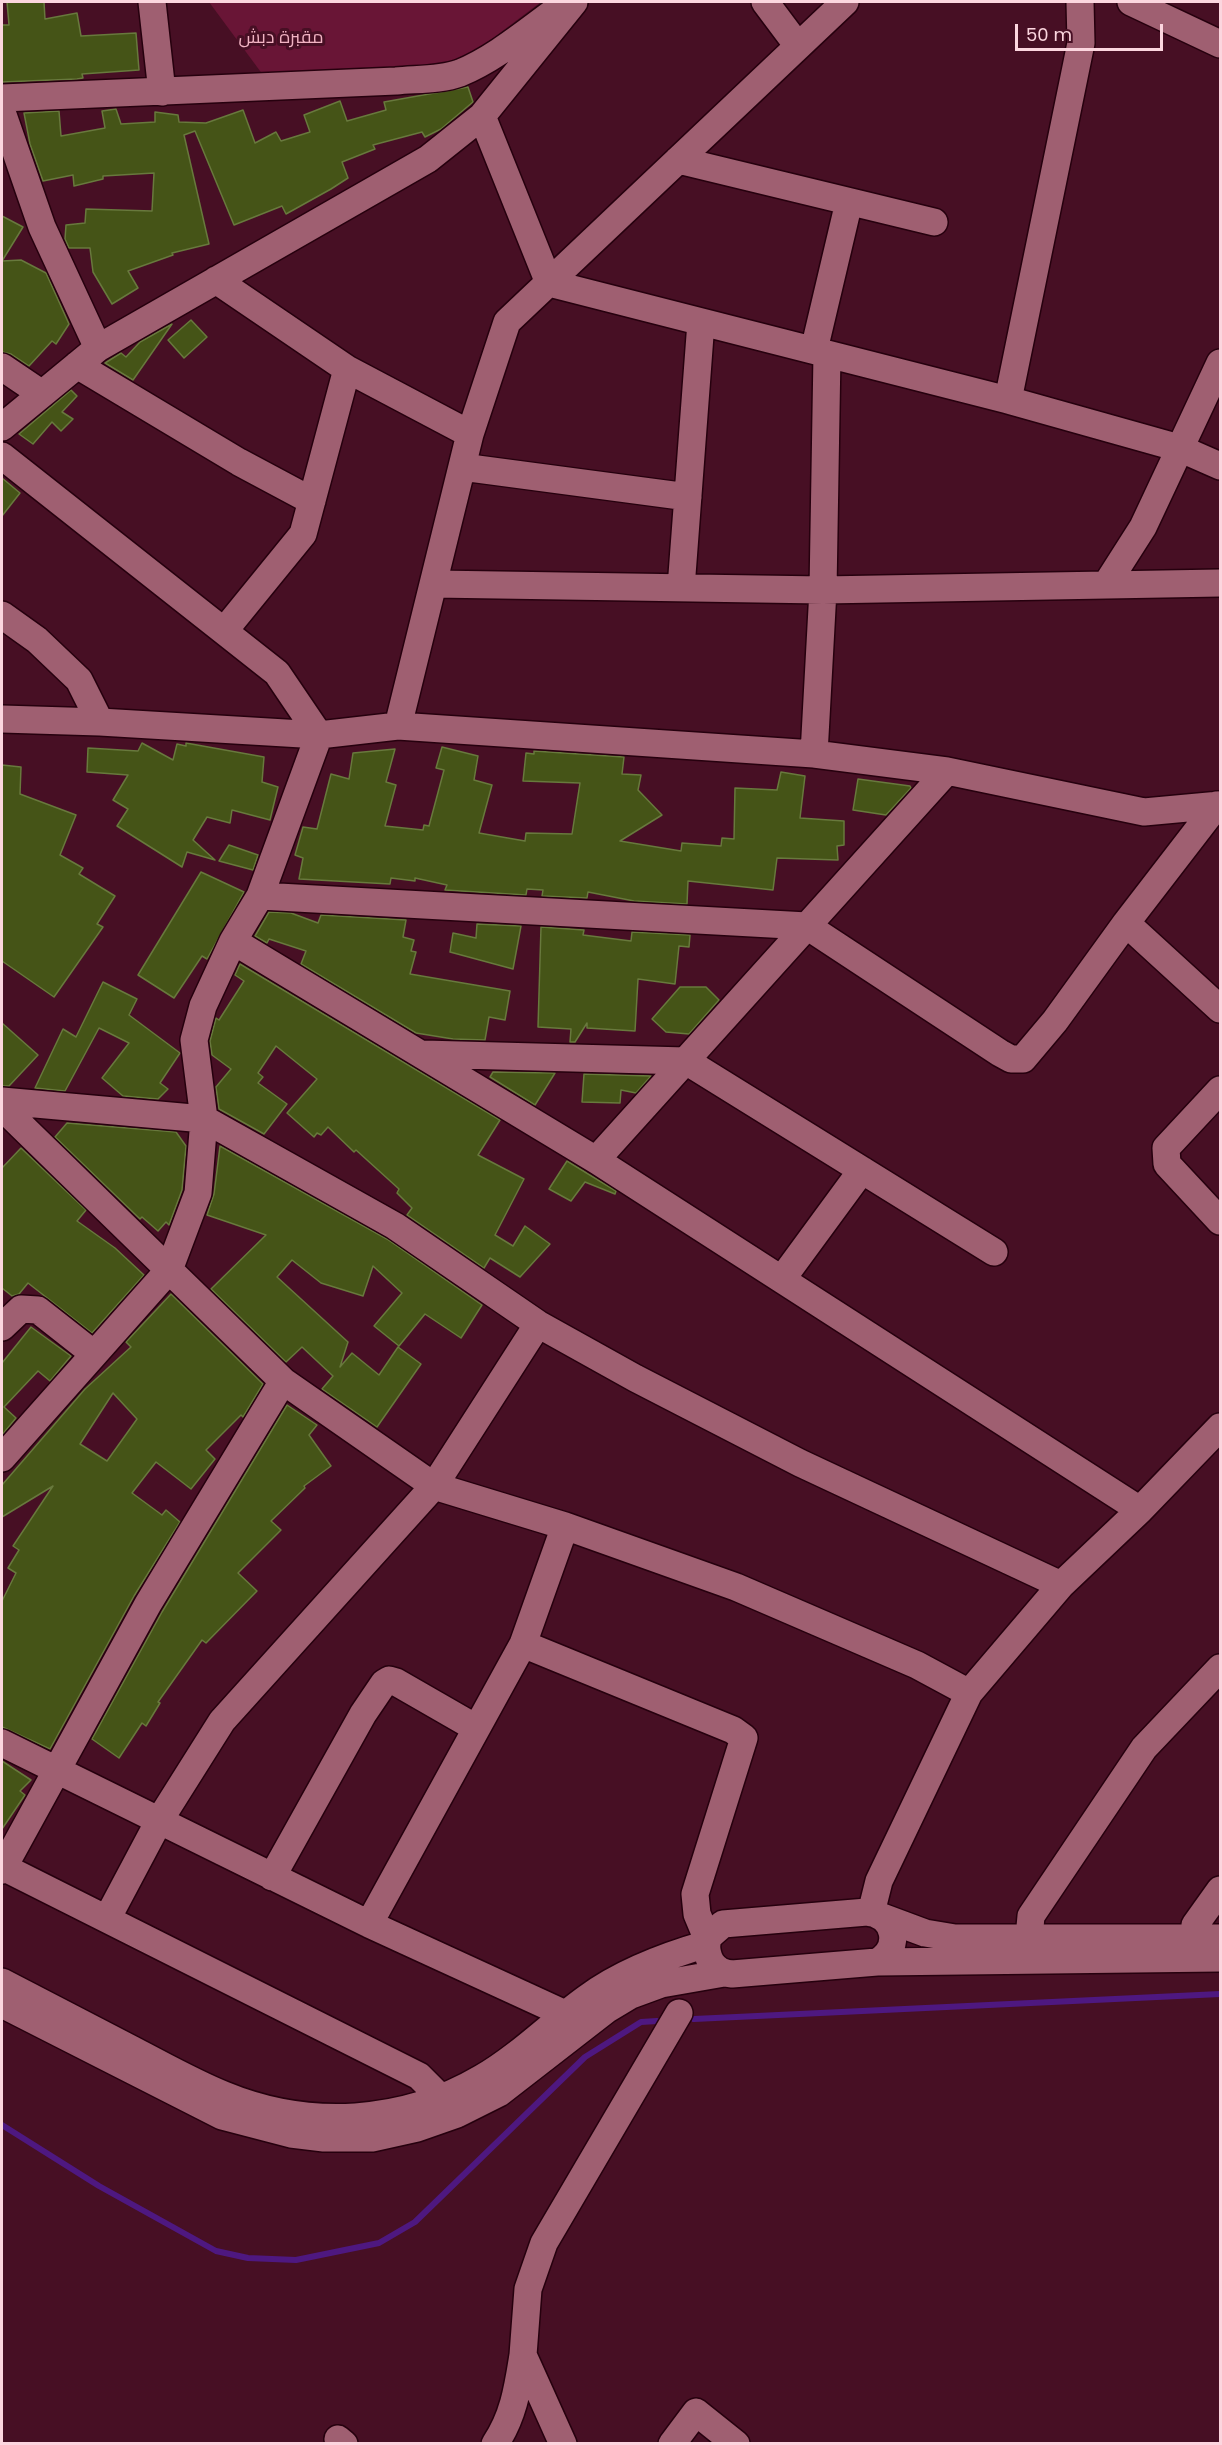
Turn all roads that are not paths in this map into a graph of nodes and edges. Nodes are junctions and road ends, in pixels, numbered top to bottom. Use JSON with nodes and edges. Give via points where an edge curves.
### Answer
{"nodes":[{"id":1,"x":153,"y":2,"type":"edge"},
{"id":2,"x":572,"y":2,"type":"edge"},
{"id":3,"x":765,"y":2,"type":"edge"},
{"id":4,"x":846,"y":2,"type":"edge"},
{"id":5,"x":1080,"y":2,"type":"edge"},
{"id":6,"x":1131,"y":2,"type":"edge"},
{"id":7,"x":1221,"y":44,"type":"edge"},
{"id":8,"x":798,"y":46,"type":"junction"},
{"id":9,"x":162,"y":92,"type":"junction"},
{"id":10,"x":2,"y":98,"type":"edge"},
{"id":11,"x":2,"y":112,"type":"edge"},
{"id":12,"x":482,"y":116,"type":"junction"},
{"id":13,"x":678,"y":160,"type":"junction"},
{"id":14,"x":849,"y":202,"type":"junction"},
{"id":15,"x":934,"y":222,"type":"dead end"},
{"id":16,"x":216,"y":280,"type":"junction"},
{"id":17,"x":549,"y":283,"type":"junction"},
{"id":18,"x":701,"y":322,"type":"junction"},
{"id":19,"x":98,"y":348,"type":"junction"},
{"id":20,"x":820,"y":352,"type":"junction"},
{"id":21,"x":1221,"y":363,"type":"edge"},
{"id":22,"x":77,"y":365,"type":"junction"},
{"id":23,"x":2,"y":367,"type":"edge"},
{"id":24,"x":347,"y":369,"type":"junction"},
{"id":25,"x":42,"y":394,"type":"junction"},
{"id":26,"x":1008,"y":400,"type":"junction"},
{"id":27,"x":2,"y":427,"type":"edge"},
{"id":28,"x":470,"y":434,"type":"junction"},
{"id":29,"x":1179,"y":448,"type":"junction"},
{"id":30,"x":2,"y":456,"type":"edge"},
{"id":31,"x":462,"y":466,"type":"junction"},
{"id":32,"x":1221,"y":466,"type":"edge"},
{"id":33,"x":688,"y":497,"type":"junction"},
{"id":34,"x":312,"y":501,"type":"junction"},
{"id":35,"x":1221,"y":583,"type":"edge"},
{"id":36,"x":434,"y":585,"type":"junction"},
{"id":37,"x":1106,"y":585,"type":"junction"},
{"id":38,"x":681,"y":588,"type":"junction"},
{"id":39,"x":823,"y":590,"type":"junction"},
{"id":40,"x":2,"y":615,"type":"edge"},
{"id":41,"x":224,"y":631,"type":"junction"},
{"id":42,"x":2,"y":719,"type":"edge"},
{"id":43,"x":100,"y":722,"type":"junction"},
{"id":44,"x":398,"y":726,"type":"junction"},
{"id":45,"x":319,"y":735,"type":"junction"},
{"id":46,"x":814,"y":754,"type":"junction"},
{"id":47,"x":948,"y":771,"type":"junction"},
{"id":48,"x":1219,"y":805,"type":"edge"},
{"id":49,"x":260,"y":896,"type":"junction"},
{"id":50,"x":1126,"y":923,"type":"junction"},
{"id":51,"x":807,"y":926,"type":"junction"},
{"id":52,"x":233,"y":941,"type":"junction"},
{"id":53,"x":1221,"y":1009,"type":"edge"},
{"id":54,"x":420,"y":1053,"type":"junction"},
{"id":55,"x":686,"y":1061,"type":"junction"},
{"id":56,"x":1221,"y":1090,"type":"edge"},
{"id":57,"x":2,"y":1101,"type":"edge"},
{"id":58,"x":2,"y":1107,"type":"edge"},
{"id":59,"x":204,"y":1119,"type":"junction"},
{"id":60,"x":596,"y":1160,"type":"junction"},
{"id":61,"x":862,"y":1170,"type":"junction"},
{"id":62,"x":1221,"y":1221,"type":"edge"},
{"id":63,"x":994,"y":1252,"type":"dead end"},
{"id":64,"x":169,"y":1270,"type":"junction"},
{"id":65,"x":782,"y":1279,"type":"junction"},
{"id":66,"x":538,"y":1324,"type":"junction"},
{"id":67,"x":2,"y":1327,"type":"edge"},
{"id":68,"x":94,"y":1354,"type":"junction"},
{"id":69,"x":283,"y":1382,"type":"junction"},
{"id":70,"x":1221,"y":1427,"type":"edge"},
{"id":71,"x":2,"y":1458,"type":"edge"},
{"id":72,"x":434,"y":1486,"type":"junction"},
{"id":73,"x":1140,"y":1510,"type":"junction"},
{"id":74,"x":565,"y":1526,"type":"junction"},
{"id":75,"x":1061,"y":1585,"type":"junction"},
{"id":76,"x":523,"y":1644,"type":"junction"},
{"id":77,"x":1221,"y":1668,"type":"edge"},
{"id":78,"x":969,"y":1693,"type":"junction"},
{"id":79,"x":476,"y":1728,"type":"junction"},
{"id":80,"x":2,"y":1743,"type":"edge"},
{"id":81,"x":56,"y":1769,"type":"junction"},
{"id":82,"x":159,"y":1821,"type":"junction"},
{"id":83,"x":2,"y":1868,"type":"edge"},
{"id":84,"x":272,"y":1877,"type":"junction"},
{"id":85,"x":1221,"y":1890,"type":"edge"},
{"id":86,"x":877,"y":1915,"type":"junction"},
{"id":87,"x":107,"y":1919,"type":"junction"},
{"id":88,"x":369,"y":1924,"type":"junction"},
{"id":89,"x":1029,"y":1938,"type":"junction"},
{"id":90,"x":1221,"y":1938,"type":"edge"},
{"id":91,"x":707,"y":1941,"type":"junction"},
{"id":92,"x":1193,"y":1948,"type":"junction"},
{"id":93,"x":1221,"y":1958,"type":"edge"},
{"id":94,"x":877,"y":1962,"type":"junction"},
{"id":95,"x":724,"y":1973,"type":"junction"},
{"id":96,"x":2,"y":1982,"type":"edge"},
{"id":97,"x":2,"y":2004,"type":"edge"},
{"id":98,"x":679,"y":2013,"type":"dead end"},
{"id":99,"x":572,"y":2023,"type":"junction"},
{"id":100,"x":445,"y":2107,"type":"junction"},
{"id":101,"x":523,"y":2355,"type":"junction"},
{"id":102,"x":495,"y":2444,"type":"edge"},
{"id":103,"x":563,"y":2444,"type":"edge"},
{"id":104,"x":672,"y":2444,"type":"edge"},
{"id":105,"x":736,"y":2444,"type":"edge"}],
"edges":[{"from":1,"to":9,"type":"street"},
{"from":2,"to":9,"type":"street","via":[[489,57],[446,77]]},
{"from":2,"to":12,"type":"street"},
{"from":3,"to":8,"type":"street"},
{"from":4,"to":8,"type":"street"},
{"from":5,"to":26,"type":"street","via":[[1081,43]]},
{"from":6,"to":7,"type":"street"},
{"from":8,"to":13,"type":"street"},
{"from":9,"to":10,"type":"street"},
{"from":11,"to":19,"type":"street","via":[[42,227]]},
{"from":12,"to":16,"type":"street","via":[[428,159]]},
{"from":12,"to":17,"type":"street"},
{"from":13,"to":14,"type":"street"},
{"from":13,"to":17,"type":"street"},
{"from":14,"to":15,"type":"street"},
{"from":14,"to":20,"type":"street"},
{"from":16,"to":19,"type":"street"},
{"from":16,"to":24,"type":"street"},
{"from":17,"to":18,"type":"street"},
{"from":17,"to":28,"type":"street","via":[[507,322]]},
{"from":18,"to":20,"type":"street"},
{"from":18,"to":33,"type":"street"},
{"from":19,"to":22,"type":"street"},
{"from":20,"to":26,"type":"street"},
{"from":20,"to":39,"type":"street"},
{"from":21,"to":29,"type":"street"},
{"from":22,"to":25,"type":"street"},
{"from":22,"to":34,"type":"street"},
{"from":23,"to":25,"type":"street"},
{"from":24,"to":28,"type":"street"},
{"from":24,"to":34,"type":"street"},
{"from":25,"to":27,"type":"street"},
{"from":26,"to":29,"type":"street"},
{"from":28,"to":31,"type":"street"},
{"from":29,"to":32,"type":"street"},
{"from":29,"to":37,"type":"street","via":[[1143,527]]},
{"from":30,"to":41,"type":"street"},
{"from":31,"to":33,"type":"street"},
{"from":31,"to":36,"type":"street"},
{"from":33,"to":38,"type":"street"},
{"from":34,"to":41,"type":"street","via":[[303,534]]},
{"from":35,"to":37,"type":"street"},
{"from":36,"to":38,"type":"street"},
{"from":36,"to":44,"type":"street"},
{"from":37,"to":39,"type":"street"},
{"from":38,"to":39,"type":"street"},
{"from":39,"to":46,"type":"street"},
{"from":40,"to":43,"type":"street","via":[[37,640],[79,680]]},
{"from":41,"to":45,"type":"street","via":[[277,672]]},
{"from":42,"to":43,"type":"street"},
{"from":43,"to":45,"type":"street"},
{"from":44,"to":45,"type":"street"},
{"from":44,"to":46,"type":"street"},
{"from":45,"to":49,"type":"street"},
{"from":46,"to":47,"type":"street"},
{"from":47,"to":48,"type":"street","via":[[1144,812]]},
{"from":47,"to":51,"type":"street"},
{"from":48,"to":50,"type":"street"},
{"from":49,"to":51,"type":"street"},
{"from":49,"to":52,"type":"street"},
{"from":50,"to":51,"type":"street","via":[[1023,1059],[1011,1059],[1000,1053]]},
{"from":50,"to":53,"type":"street"},
{"from":51,"to":55,"type":"street"},
{"from":52,"to":54,"type":"street"},
{"from":52,"to":59,"type":"street","via":[[203,1006],[194,1040]]},
{"from":54,"to":55,"type":"street"},
{"from":54,"to":60,"type":"street"},
{"from":55,"to":60,"type":"street"},
{"from":55,"to":61,"type":"street"},
{"from":56,"to":62,"type":"street","via":[[1166,1148],[1165,1156],[1167,1164]]},
{"from":57,"to":59,"type":"street"},
{"from":58,"to":64,"type":"street"},
{"from":59,"to":64,"type":"street","via":[[198,1193]]},
{"from":59,"to":66,"type":"street","via":[[395,1226]]},
{"from":60,"to":65,"type":"street"},
{"from":61,"to":63,"type":"street"},
{"from":61,"to":65,"type":"street"},
{"from":64,"to":68,"type":"street"},
{"from":64,"to":69,"type":"street"},
{"from":65,"to":73,"type":"street"},
{"from":66,"to":72,"type":"street"},
{"from":66,"to":75,"type":"street","via":[[800,1463]]},
{"from":67,"to":68,"type":"street","via":[[21,1309],[38,1310]]},
{"from":68,"to":71,"type":"street"},
{"from":69,"to":72,"type":"street"},
{"from":69,"to":81,"type":"street","via":[[148,1604]]},
{"from":70,"to":73,"type":"street"},
{"from":72,"to":74,"type":"street"},
{"from":72,"to":82,"type":"street","via":[[222,1721]]},
{"from":73,"to":75,"type":"street"},
{"from":74,"to":76,"type":"street"},
{"from":74,"to":78,"type":"street","via":[[736,1587],[917,1665]]},
{"from":75,"to":78,"type":"street"},
{"from":76,"to":79,"type":"street"},
{"from":76,"to":91,"type":"street","via":[[733,1730],[744,1738],[695,1894],[696,1914]]},
{"from":77,"to":89,"type":"street","via":[[1144,1748],[1031,1916]]},
{"from":78,"to":86,"type":"street","via":[[879,1881]]},
{"from":79,"to":84,"type":"street","via":[[396,1682],[384,1683]]},
{"from":79,"to":88,"type":"street"},
{"from":80,"to":81,"type":"street"},
{"from":81,"to":82,"type":"street"},
{"from":81,"to":83,"type":"street"},
{"from":82,"to":84,"type":"street"},
{"from":82,"to":87,"type":"street"},
{"from":83,"to":87,"type":"street"},
{"from":84,"to":88,"type":"street"},
{"from":85,"to":92,"type":"street","via":[[1195,1925]]},
{"from":86,"to":89,"type":"street","via":[[925,1933],[955,1938]]},
{"from":86,"to":91,"type":"street","via":[[731,1923],[716,1928]]},
{"from":86,"to":94,"type":"street","via":[[892,1929],[894,1937],[889,1952]]},
{"from":87,"to":100,"type":"street","via":[[419,2076]]},
{"from":88,"to":99,"type":"street"},
{"from":89,"to":92,"type":"street"},
{"from":90,"to":92,"type":"street"},
{"from":91,"to":95,"type":"street","via":[[707,1957]]},
{"from":91,"to":99,"type":"street","via":[[645,1965],[589,1996]]},
{"from":92,"to":93,"type":"street"},
{"from":92,"to":94,"type":"street"},
{"from":94,"to":95,"type":"street"},
{"from":95,"to":99,"type":"street","via":[[661,1984]]},
{"from":96,"to":100,"type":"street","via":[[198,2083],[260,2107],[326,2118],[370,2117]]},
{"from":97,"to":100,"type":"street","via":[[188,2101],[255,2127],[324,2138],[372,2138]]},
{"from":98,"to":101,"type":"street","via":[[544,2243],[528,2289]]},
{"from":99,"to":100,"type":"street","via":[[499,2093]]},
{"from":101,"to":102,"type":"street","via":[[516,2401]]},
{"from":101,"to":103,"type":"street"},
{"from":104,"to":105,"type":"street","via":[[696,2412]]}]}
